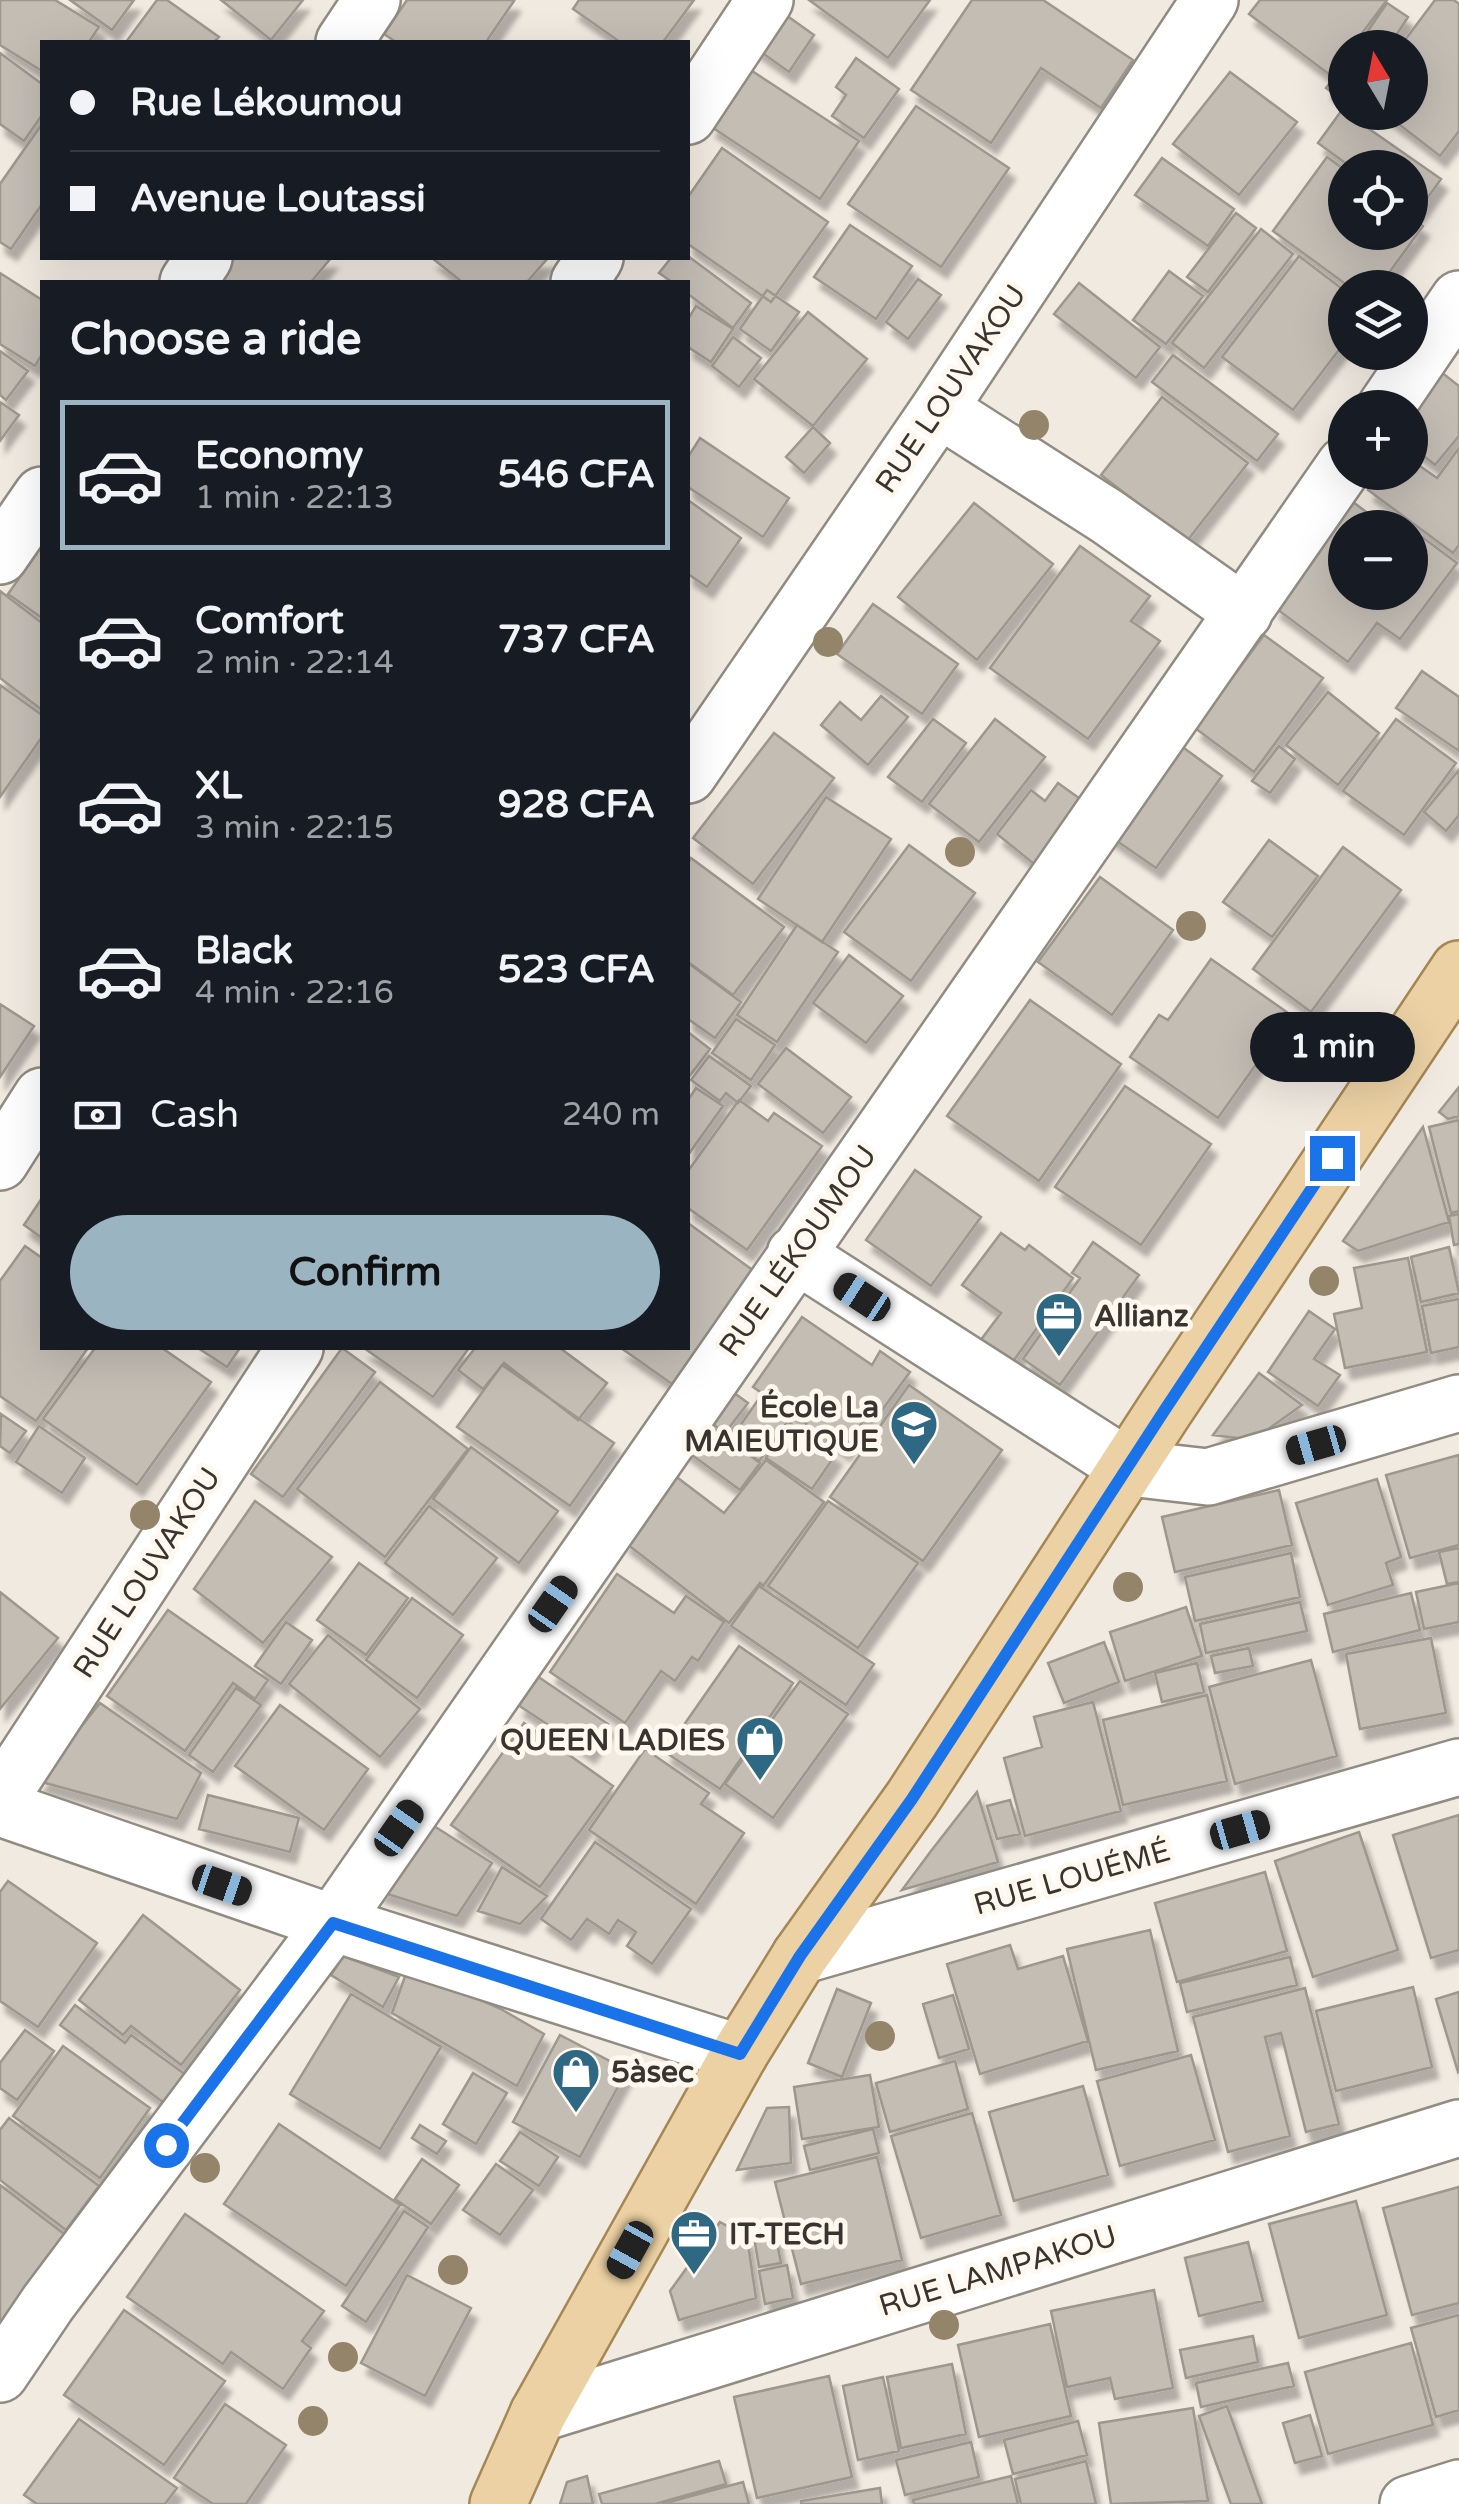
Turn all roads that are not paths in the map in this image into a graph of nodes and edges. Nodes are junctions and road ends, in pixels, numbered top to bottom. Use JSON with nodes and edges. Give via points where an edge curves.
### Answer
{"nodes":[{"id":1,"x":372,"y":0,"type":"edge"},
{"id":2,"x":765,"y":0,"type":"edge"},
{"id":3,"x":1210,"y":0,"type":"edge"},
{"id":4,"x":345,"y":40,"type":"edge"},
{"id":5,"x":690,"y":113,"type":"edge"},
{"id":6,"x":1456,"y":309,"type":"edge"},
{"id":7,"x":1398,"y":390,"type":"edge"},
{"id":8,"x":939,"y":408,"type":"junction"},
{"id":9,"x":1328,"y":490,"type":"edge"},
{"id":10,"x":26,"y":491,"type":"edge"},
{"id":11,"x":0,"y":556,"type":"edge"},
{"id":12,"x":1244,"y":613,"type":"junction"},
{"id":13,"x":690,"y":772,"type":"edge"},
{"id":14,"x":1459,"y":969,"type":"edge"},
{"id":15,"x":40,"y":1099,"type":"edge"},
{"id":16,"x":0,"y":1162,"type":"edge"},
{"id":17,"x":795,"y":1254,"type":"junction"},
{"id":18,"x":293,"y":1350,"type":"edge"},
{"id":19,"x":1459,"y":1403,"type":"edge"},
{"id":20,"x":1129,"y":1468,"type":"junction"},
{"id":21,"x":1459,"y":1767,"type":"edge"},
{"id":22,"x":0,"y":1798,"type":"edge"},
{"id":23,"x":0,"y":1808,"type":"edge"},
{"id":24,"x":333,"y":1923,"type":"junction"},
{"id":25,"x":800,"y":1956,"type":"junction"},
{"id":26,"x":740,"y":2054,"type":"junction"},
{"id":27,"x":1459,"y":2128,"type":"edge"},
{"id":28,"x":0,"y":2374,"type":"edge"},
{"id":29,"x":538,"y":2414,"type":"junction"},
{"id":30,"x":1459,"y":2488,"type":"edge"},
{"id":31,"x":498,"y":2504,"type":"edge"},
{"id":32,"x":1408,"y":2504,"type":"edge"}],
"edges":[{"from":1,"to":4,"type":"street"},
{"from":2,"to":5,"type":"street"},
{"from":3,"to":8,"type":"street","name":"RUE LOUVAKOU"},
{"from":6,"to":7,"type":"street"},
{"from":8,"to":12,"type":"street"},
{"from":8,"to":13,"type":"street","name":"RUE LOUVAKOU"},
{"from":9,"to":12,"type":"street","name":"RUE LÉKOUMOU"},
{"from":10,"to":11,"type":"street"},
{"from":12,"to":17,"type":"street","name":"RUE LÉKOUMOU"},
{"from":14,"to":20,"type":"main road"},
{"from":15,"to":16,"type":"street"},
{"from":17,"to":20,"type":"street"},
{"from":17,"to":24,"type":"street","name":"RUE LÉKOUMOU"},
{"from":18,"to":22,"type":"street","name":"RUE LOUVAKOU"},
{"from":19,"to":20,"type":"street","via":[[1208,1477]]},
{"from":20,"to":25,"type":"main road","via":[[912,1799]]},
{"from":21,"to":25,"type":"street","name":"RUE LOUÉMÉ"},
{"from":23,"to":24,"type":"street"},
{"from":24,"to":26,"type":"street"},
{"from":24,"to":28,"type":"street","name":"RUE LÉKOUMOU"},
{"from":25,"to":26,"type":"main road"},
{"from":26,"to":29,"type":"main road"},
{"from":27,"to":29,"type":"street","name":"RUE LAMPAKOU"},
{"from":29,"to":31,"type":"main road"},
{"from":30,"to":32,"type":"street"}]}
